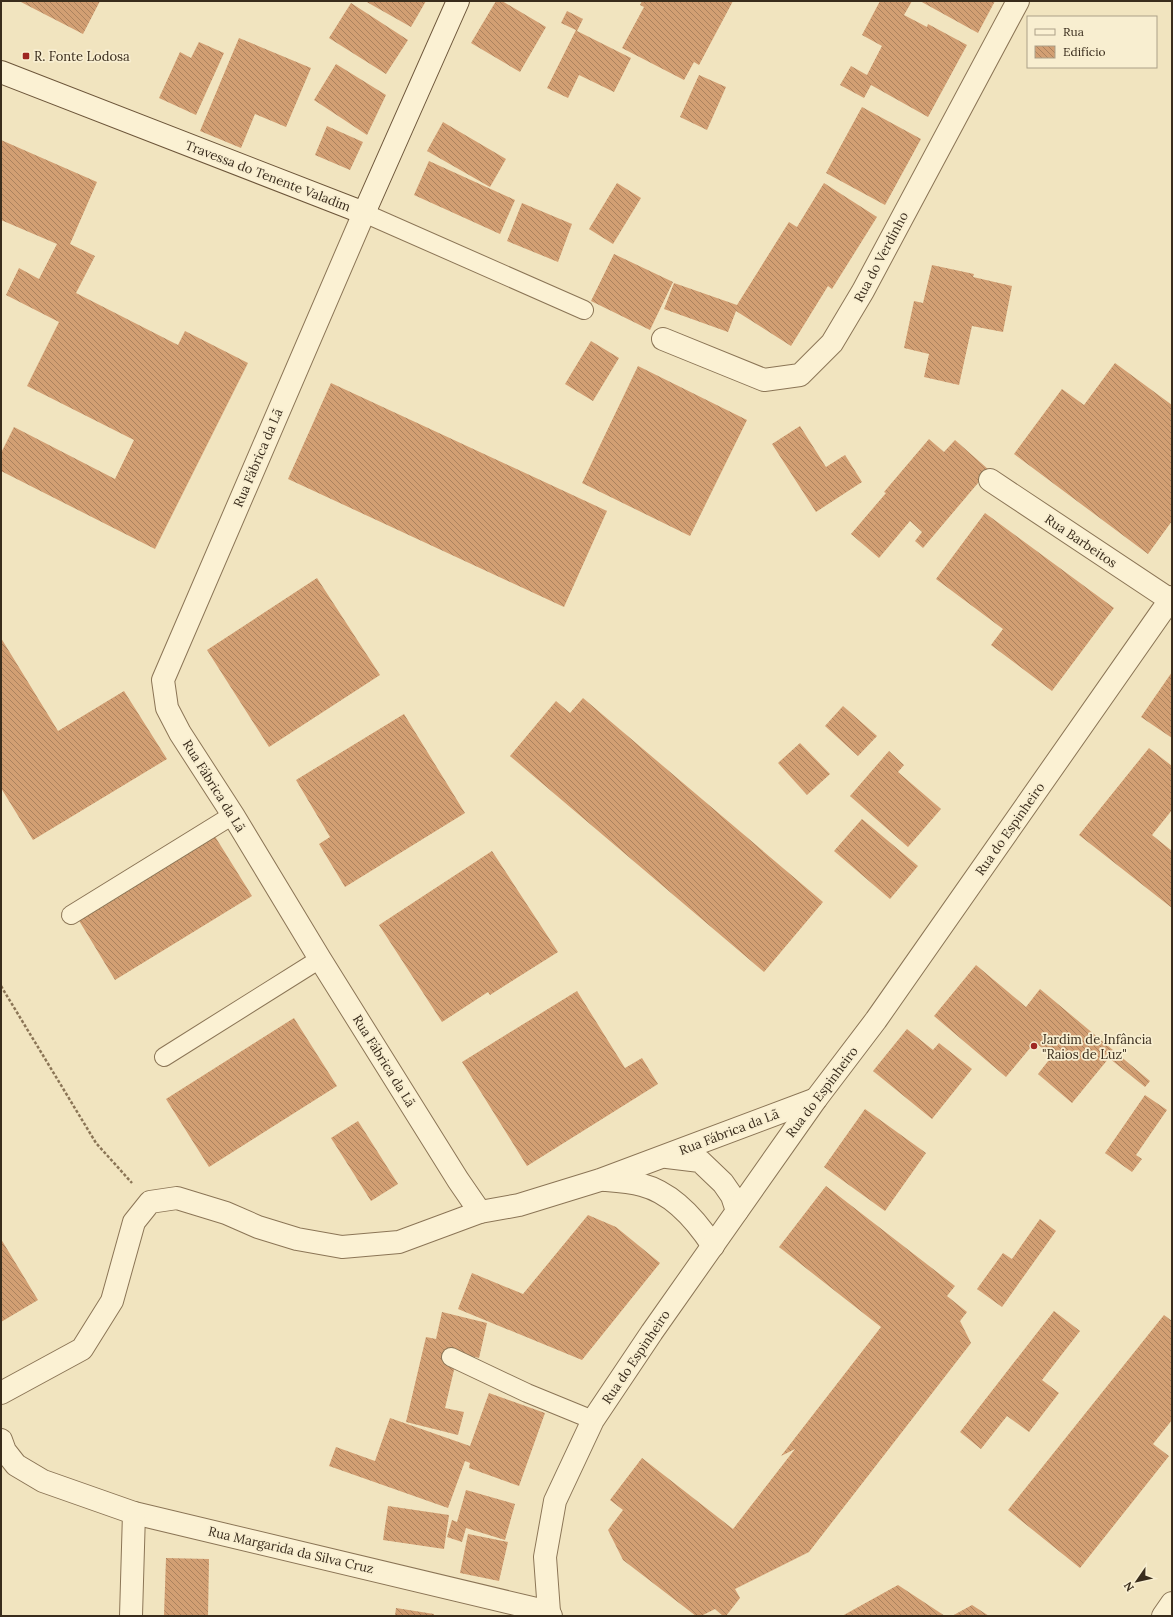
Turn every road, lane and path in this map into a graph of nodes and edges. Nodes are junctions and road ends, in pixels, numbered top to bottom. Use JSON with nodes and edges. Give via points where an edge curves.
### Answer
{"nodes":[{"id":1,"x":458,"y":1,"type":"edge"},
{"id":2,"x":1018,"y":1,"type":"edge"},
{"id":3,"x":1,"y":72,"type":"edge"},
{"id":4,"x":364,"y":213,"type":"junction"},
{"id":5,"x":584,"y":310,"type":"dead end"},
{"id":6,"x":663,"y":339,"type":"dead end"},
{"id":7,"x":990,"y":480,"type":"dead end"},
{"id":8,"x":1171,"y":599,"type":"edge"},
{"id":9,"x":233,"y":815,"type":"junction"},
{"id":10,"x":71,"y":915,"type":"dead end"},
{"id":11,"x":320,"y":959,"type":"junction"},
{"id":12,"x":1,"y":986,"type":"edge"},
{"id":13,"x":164,"y":1057,"type":"dead end"},
{"id":14,"x":816,"y":1099,"type":"junction"},
{"id":15,"x":665,"y":1156,"type":"junction"},
{"id":16,"x":600,"y":1180,"type":"junction"},
{"id":17,"x":150,"y":1202,"type":"junction"},
{"id":18,"x":737,"y":1211,"type":"junction"},
{"id":19,"x":480,"y":1212,"type":"junction"},
{"id":20,"x":713,"y":1246,"type":"junction"},
{"id":21,"x":451,"y":1357,"type":"dead end"},
{"id":22,"x":1,"y":1393,"type":"edge"},
{"id":23,"x":593,"y":1420,"type":"junction"},
{"id":24,"x":1,"y":1440,"type":"edge"},
{"id":25,"x":134,"y":1513,"type":"junction"},
{"id":26,"x":1172,"y":1603,"type":"edge"},
{"id":27,"x":550,"y":1614,"type":"edge"},
{"id":28,"x":131,"y":1616,"type":"edge"},
{"id":29,"x":1163,"y":1616,"type":"edge"}],
"edges":[{"from":1,"to":4,"type":"street","name":"Travessa do Tenente Valadim"},
{"from":2,"to":6,"type":"street","name":"Rua do Verdinho","via":[[863,291],[832,343],[800,375],[764,380]]},
{"from":3,"to":4,"type":"street","name":"Travessa do Tenente Valadim"},
{"from":4,"to":5,"type":"lane"},
{"from":4,"to":9,"type":"street","name":"Rua Fábrica da Lã","via":[[163,680],[168,708],[180,732]]},
{"from":7,"to":8,"type":"street","name":"Rua Barbeitos"},
{"from":8,"to":14,"type":"street","name":"Rua do Espinheiro","via":[[881,1014]]},
{"from":9,"to":10,"type":"lane"},
{"from":9,"to":11,"type":"street","name":"Rua Fábrica da Lã"},
{"from":11,"to":13,"type":"lane"},
{"from":11,"to":19,"type":"street","name":"Rua Fábrica da Lã"},
{"from":12,"to":17,"type":"path","via":[[96,1143]]},
{"from":14,"to":15,"type":"street","name":"Rua Fábrica da Lã"},
{"from":14,"to":18,"type":"street","name":"Rua do Espinheiro"},
{"from":15,"to":16,"type":"street","name":"Rua Fábrica da Lã"},
{"from":15,"to":18,"type":"street","name":"Rua Fábrica da Lã","via":[[700,1161],[723,1183],[732,1196]]},
{"from":16,"to":19,"type":"street","name":"Rua Fábrica da Lã","via":[[519,1205]]},
{"from":16,"to":20,"type":"street","name":"Rua Fábrica da Lã","via":[[642,1185],[666,1196],[701,1228]]},
{"from":17,"to":19,"type":"street","via":[[177,1198],[297,1239],[342,1248],[399,1242]]},
{"from":17,"to":22,"type":"street","via":[[134,1222],[112,1301],[82,1349]]},
{"from":18,"to":20,"type":"street","name":"Rua do Espinheiro"},
{"from":20,"to":23,"type":"street","name":"Rua do Espinheiro"},
{"from":21,"to":23,"type":"lane","via":[[527,1393]]},
{"from":23,"to":27,"type":"street","name":"Rua do Espinheiro","via":[[556,1501],[544,1558]]},
{"from":24,"to":25,"type":"street","name":"Rua Margarida da Silva Cruz","via":[[16,1465],[43,1481]]},
{"from":25,"to":27,"type":"street","name":"Rua Margarida da Silva Cruz"},
{"from":25,"to":28,"type":"street"},
{"from":26,"to":29,"type":"street"}]}
